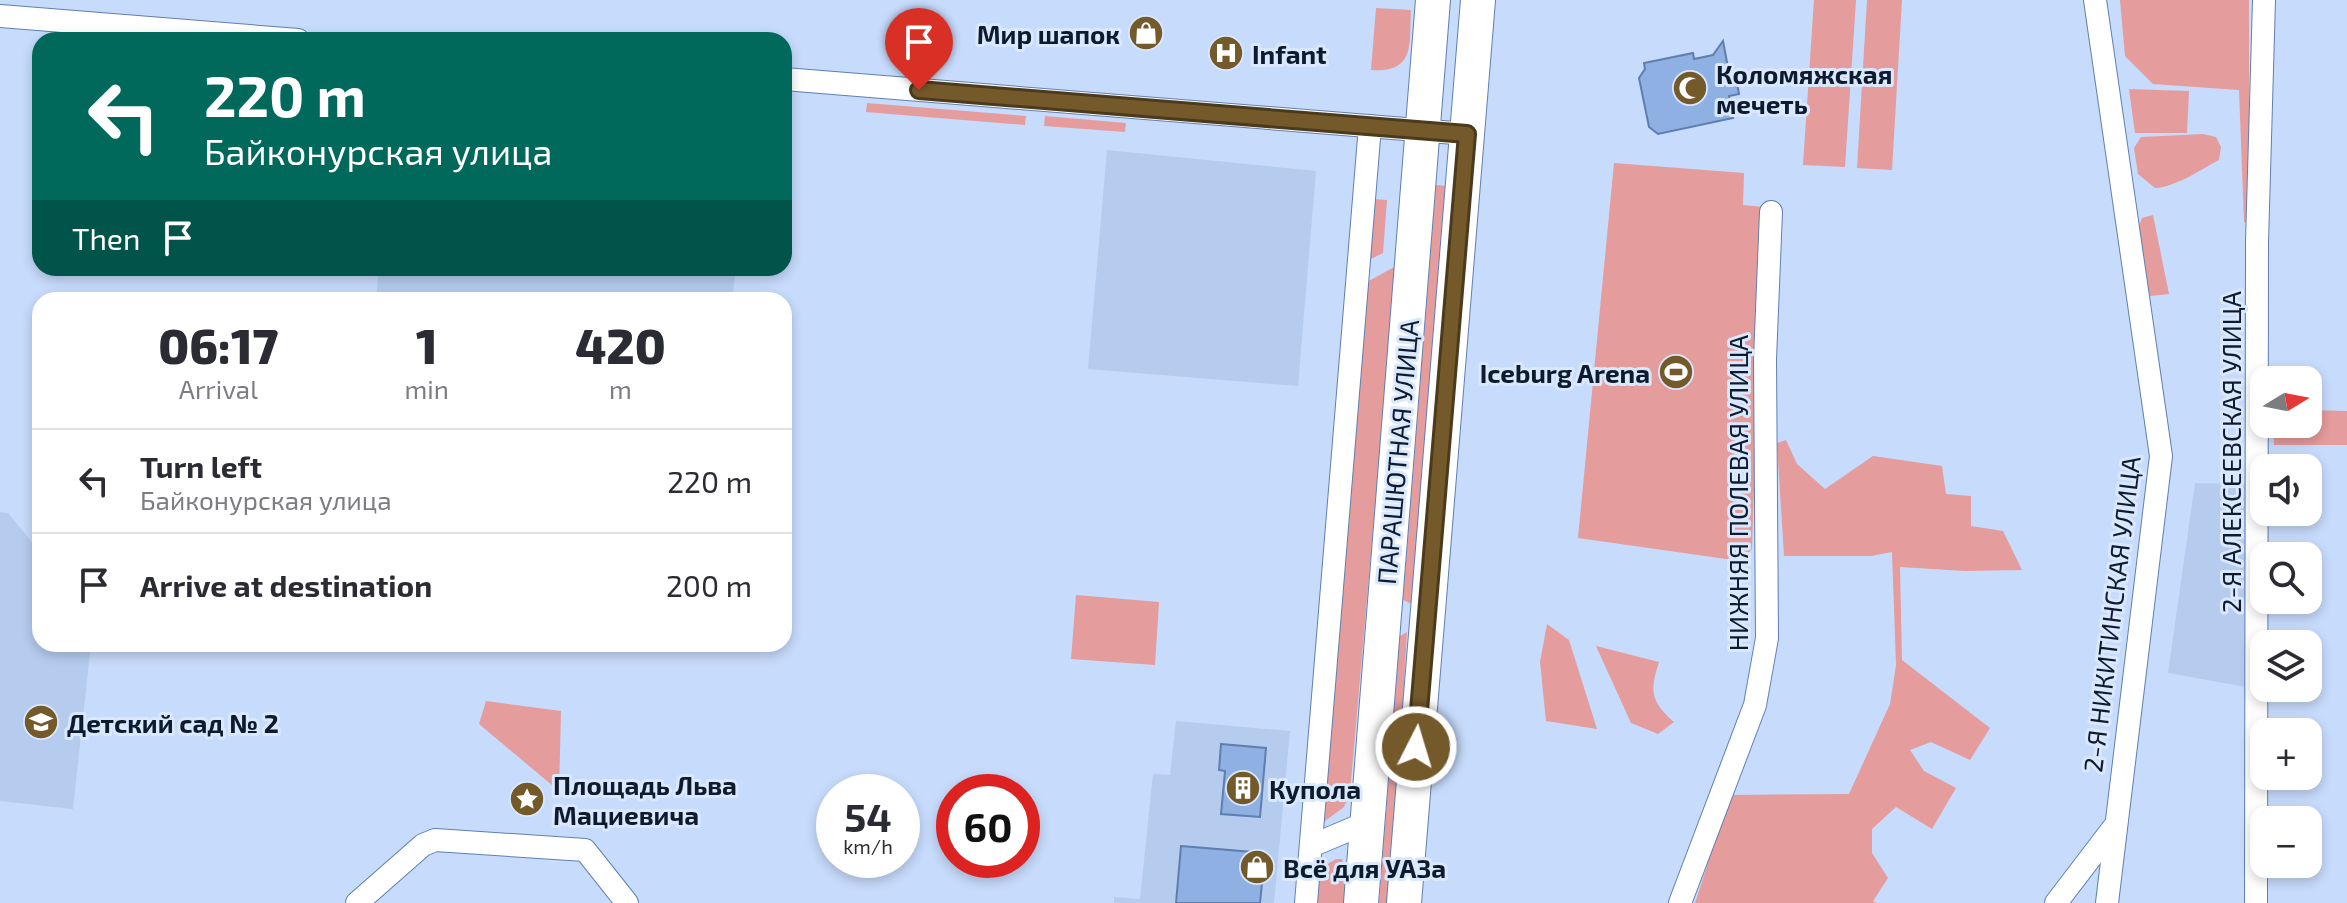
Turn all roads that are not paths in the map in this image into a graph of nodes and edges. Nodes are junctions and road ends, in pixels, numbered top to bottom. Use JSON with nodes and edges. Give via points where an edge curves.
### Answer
{"nodes":[{"id":1,"x":1433,"y":0,"type":"edge"},
{"id":2,"x":1478,"y":0,"type":"edge"},
{"id":3,"x":2095,"y":0,"type":"edge"},
{"id":4,"x":2264,"y":0,"type":"edge"},
{"id":5,"x":0,"y":16,"type":"edge"},
{"id":6,"x":199,"y":32,"type":"edge"},
{"id":7,"x":792,"y":80,"type":"edge"},
{"id":8,"x":1370,"y":126,"type":"junction"},
{"id":9,"x":1424,"y":131,"type":"junction"},
{"id":10,"x":1467,"y":134,"type":"junction"},
{"id":11,"x":1771,"y":212,"type":"dead end"},
{"id":12,"x":1427,"y":622,"type":"junction"},
{"id":13,"x":1383,"y":623,"type":"junction"},
{"id":14,"x":1368,"y":822,"type":"junction"},
{"id":15,"x":2114,"y":827,"type":"junction"},
{"id":16,"x":1311,"y":846,"type":"junction"},
{"id":17,"x":357,"y":903,"type":"edge"},
{"id":18,"x":627,"y":903,"type":"edge"},
{"id":19,"x":1306,"y":903,"type":"edge"},
{"id":20,"x":1361,"y":903,"type":"edge"},
{"id":21,"x":1404,"y":903,"type":"edge"},
{"id":22,"x":1680,"y":903,"type":"edge"},
{"id":23,"x":2056,"y":903,"type":"edge"},
{"id":24,"x":2107,"y":903,"type":"edge"},
{"id":25,"x":2256,"y":903,"type":"edge"}],
"edges":[{"from":1,"to":9,"type":"main road","name":"ПАРАШЮТНАЯ УЛИЦА"},
{"from":2,"to":10,"type":"main road","name":"ПАРАШЮТНАЯ УЛИЦА"},
{"from":3,"to":15,"type":"street","name":"2-Я НИКИТИНСКАЯ УЛИЦА","via":[[2161,456]]},
{"from":4,"to":25,"type":"street","name":"2-Я АЛЕКСЕЕВСКАЯ УЛИЦА","via":[[2257,242]]},
{"from":5,"to":6,"type":"street"},
{"from":7,"to":8,"type":"street"},
{"from":8,"to":9,"type":"street"},
{"from":8,"to":16,"type":"street"},
{"from":9,"to":10,"type":"street"},
{"from":9,"to":13,"type":"main road","name":"ПАРАШЮТНАЯ УЛИЦА"},
{"from":10,"to":12,"type":"main road","name":"ПАРАШЮТНАЯ УЛИЦА"},
{"from":11,"to":22,"type":"street","name":"НИЖНЯЯ ПОЛЕВАЯ УЛИЦА","via":[[1763,672]]},
{"from":12,"to":13,"type":"main road","via":[[1405,615]]},
{"from":12,"to":21,"type":"main road","name":"ПАРАШЮТНАЯ УЛИЦА"},
{"from":13,"to":14,"type":"main road","name":"ПАРАШЮТНАЯ УЛИЦА"},
{"from":14,"to":16,"type":"street"},
{"from":14,"to":20,"type":"main road","name":"ПАРАШЮТНАЯ УЛИЦА"},
{"from":15,"to":23,"type":"street"},
{"from":15,"to":24,"type":"street","name":"2-Я НИКИТИНСКАЯ УЛИЦА"},
{"from":16,"to":19,"type":"street"},
{"from":17,"to":18,"type":"street","via":[[423,845],[452,838],[585,850]]}]}
